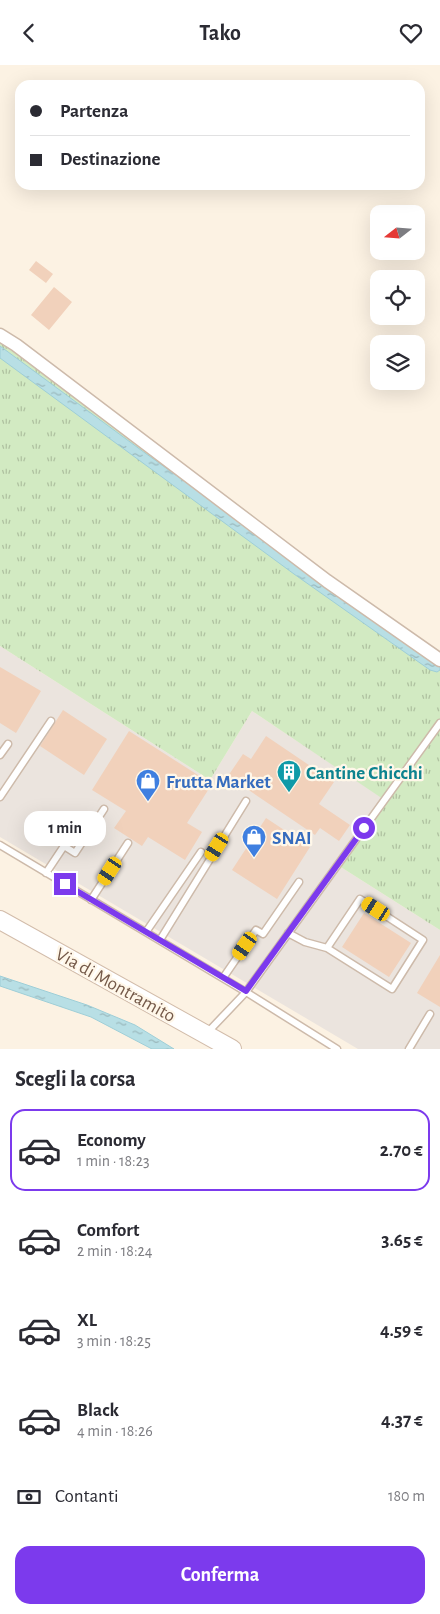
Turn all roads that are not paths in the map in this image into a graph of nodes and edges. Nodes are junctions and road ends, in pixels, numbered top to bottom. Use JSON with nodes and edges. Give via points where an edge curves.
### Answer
{"nodes":[{"id":1,"x":0,"y":335,"type":"edge"},
{"id":2,"x":436,"y":657,"type":"edge"},
{"id":3,"x":51,"y":721,"type":"dead end"},
{"id":4,"x":440,"y":723,"type":"edge"},
{"id":5,"x":8,"y":744,"type":"dead end"},
{"id":6,"x":0,"y":755,"type":"edge"},
{"id":7,"x":0,"y":797,"type":"edge"},
{"id":8,"x":246,"y":801,"type":"dead end"},
{"id":9,"x":104,"y":809,"type":"dead end"},
{"id":10,"x":128,"y":843,"type":"dead end"},
{"id":11,"x":0,"y":845,"type":"edge"},
{"id":12,"x":200,"y":852,"type":"dead end"},
{"id":13,"x":46,"y":873,"type":"junction"},
{"id":14,"x":299,"y":882,"type":"dead end"},
{"id":15,"x":92,"y":900,"type":"junction"},
{"id":16,"x":0,"y":920,"type":"edge"},
{"id":17,"x":146,"y":932,"type":"junction"},
{"id":18,"x":288,"y":933,"type":"junction"},
{"id":19,"x":160,"y":940,"type":"junction"},
{"id":20,"x":327,"y":948,"type":"junction"},
{"id":21,"x":223,"y":978,"type":"junction"},
{"id":22,"x":246,"y":991,"type":"junction"},
{"id":23,"x":430,"y":1014,"type":"dead end"},
{"id":24,"x":206,"y":1034,"type":"junction"},
{"id":25,"x":232,"y":1049,"type":"edge"},
{"id":26,"x":337,"y":1049,"type":"edge"},
{"id":27,"x":409,"y":1049,"type":"edge"}],
"edges":[{"from":1,"to":2,"type":"street","via":[[327,581]]},
{"from":3,"to":7,"type":"lane"},
{"from":4,"to":18,"type":"lane"},
{"from":5,"to":6,"type":"lane"},
{"from":8,"to":19,"type":"lane"},
{"from":9,"to":13,"type":"lane","via":[[75,853],[64,846]]},
{"from":10,"to":15,"type":"lane"},
{"from":11,"to":13,"type":"lane"},
{"from":12,"to":17,"type":"lane"},
{"from":13,"to":15,"type":"lane"},
{"from":14,"to":21,"type":"lane","via":[[263,934],[256,930]]},
{"from":15,"to":17,"type":"lane"},
{"from":16,"to":24,"type":"main road","name":"Via di Montramito"},
{"from":17,"to":19,"type":"lane"},
{"from":18,"to":20,"type":"lane"},
{"from":18,"to":22,"type":"lane"},
{"from":19,"to":21,"type":"lane"},
{"from":20,"to":20,"type":"lane","via":[[392,989],[423,940],[360,899]]},
{"from":21,"to":22,"type":"lane"},
{"from":22,"to":24,"type":"lane"},
{"from":22,"to":26,"type":"lane"},
{"from":23,"to":27,"type":"lane"},
{"from":24,"to":25,"type":"main road","name":"Via di Montramito"}]}
